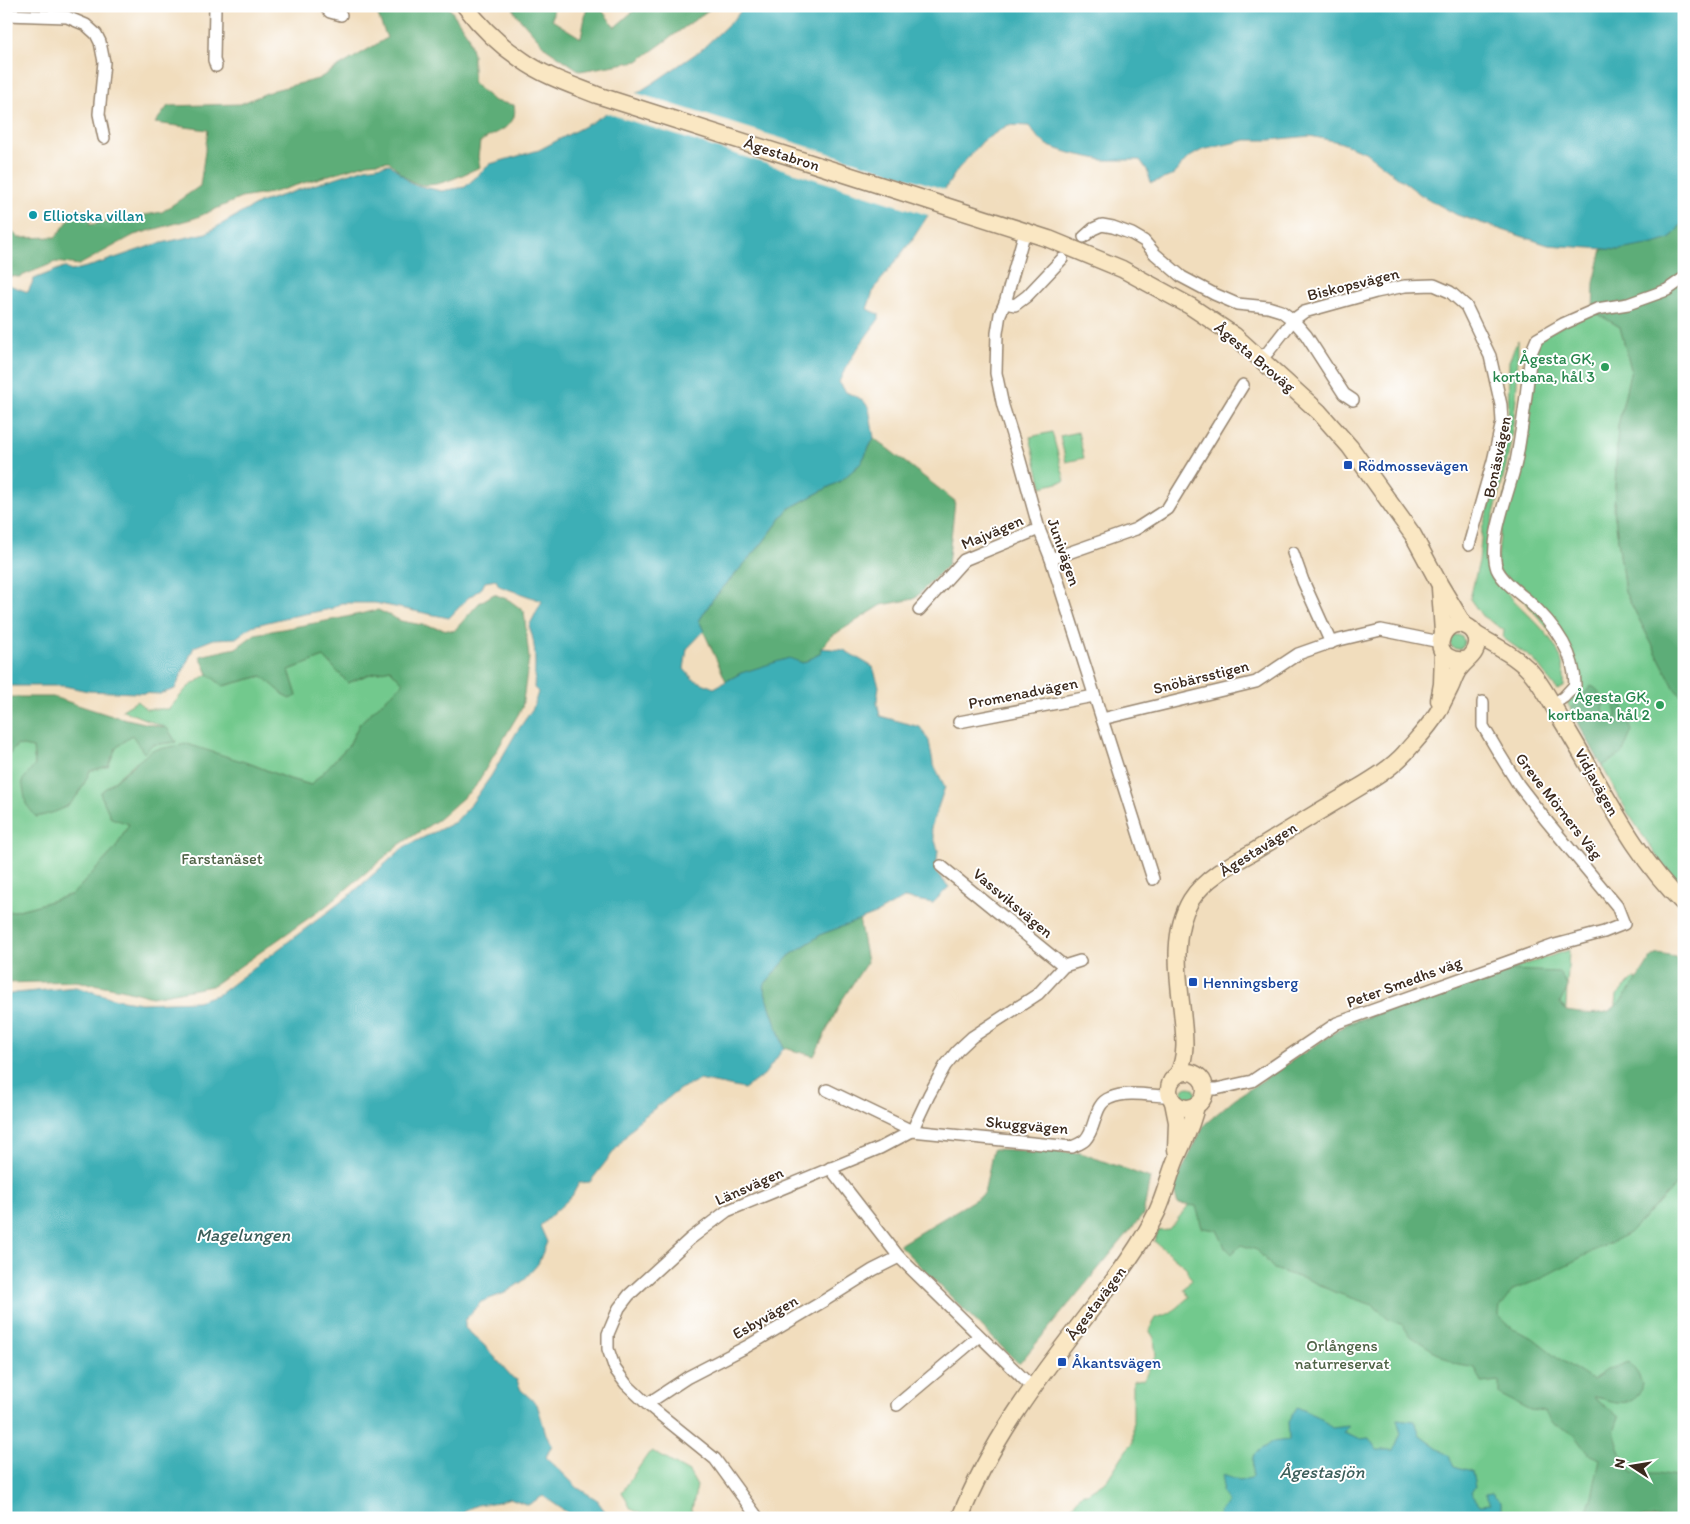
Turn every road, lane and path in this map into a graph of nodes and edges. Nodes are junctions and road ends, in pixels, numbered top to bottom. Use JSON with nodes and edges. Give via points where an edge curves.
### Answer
{"nodes":[{"id":1,"x":215,"y":6,"type":"edge"},
{"id":2,"x":324,"y":6,"type":"edge"},
{"id":3,"x":465,"y":6,"type":"edge"},
{"id":4,"x":6,"y":15,"type":"edge"},
{"id":5,"x":341,"y":15,"type":"dead end"},
{"id":6,"x":216,"y":66,"type":"dead end"},
{"id":7,"x":104,"y":138,"type":"dead end"},
{"id":8,"x":967,"y":213,"type":"joint"},
{"id":9,"x":1025,"y":231,"type":"junction"},
{"id":10,"x":1084,"y":237,"type":"dead end"},
{"id":11,"x":1062,"y":259,"type":"dead end"},
{"id":12,"x":1684,"y":278,"type":"edge"},
{"id":13,"x":1005,"y":303,"type":"junction"},
{"id":14,"x":1293,"y":320,"type":"junction"},
{"id":15,"x":1260,"y":358,"type":"junction"},
{"id":16,"x":1243,"y":385,"type":"dead end"},
{"id":17,"x":1352,"y":400,"type":"dead end"},
{"id":18,"x":1039,"y":529,"type":"junction"},
{"id":19,"x":1469,"y":546,"type":"dead end"},
{"id":20,"x":1293,"y":553,"type":"dead end"},
{"id":21,"x":1051,"y":560,"type":"junction"},
{"id":22,"x":1440,"y":585,"type":"junction"},
{"id":23,"x":918,"y":610,"type":"dead end"},
{"id":24,"x":1470,"y":629,"type":"junction"},
{"id":25,"x":1330,"y":643,"type":"junction"},
{"id":26,"x":1442,"y":643,"type":"junction"},
{"id":27,"x":1471,"y":656,"type":"junction"},
{"id":28,"x":1515,"y":658,"type":"junction"},
{"id":29,"x":1094,"y":696,"type":"junction"},
{"id":30,"x":1483,"y":702,"type":"dead end"},
{"id":31,"x":1552,"y":705,"type":"junction"},
{"id":32,"x":1436,"y":714,"type":"junction"},
{"id":33,"x":1102,"y":719,"type":"junction"},
{"id":34,"x":958,"y":722,"type":"dead end"},
{"id":35,"x":941,"y":866,"type":"dead end"},
{"id":36,"x":1153,"y":880,"type":"dead end"},
{"id":37,"x":1684,"y":904,"type":"edge"},
{"id":38,"x":1624,"y":924,"type":"joint"},
{"id":39,"x":1080,"y":961,"type":"dead end"},
{"id":40,"x":1064,"y":966,"type":"junction"},
{"id":41,"x":1186,"y":1074,"type":"junction"},
{"id":42,"x":1205,"y":1089,"type":"junction"},
{"id":43,"x":827,"y":1090,"type":"dead end"},
{"id":44,"x":1171,"y":1096,"type":"junction"},
{"id":45,"x":1196,"y":1106,"type":"junction"},
{"id":46,"x":912,"y":1131,"type":"junction"},
{"id":47,"x":1176,"y":1160,"type":"junction"},
{"id":48,"x":830,"y":1168,"type":"junction"},
{"id":49,"x":899,"y":1258,"type":"junction"},
{"id":50,"x":980,"y":1336,"type":"junction"},
{"id":51,"x":1032,"y":1387,"type":"junction"},
{"id":52,"x":647,"y":1404,"type":"junction"},
{"id":53,"x":897,"y":1405,"type":"dead end"},
{"id":54,"x":758,"y":1518,"type":"edge"},
{"id":55,"x":960,"y":1518,"type":"edge"}],
"edges":[{"from":1,"to":6,"type":"street"},
{"from":2,"to":5,"type":"street"},
{"from":3,"to":8,"type":"main road","name":"Ågestabron","via":[[477,22],[522,60],[596,95]]},
{"from":4,"to":7,"type":"street","via":[[67,17],[86,25],[96,34],[104,62],[99,114]]},
{"from":8,"to":9,"type":"main road","name":"Ågesta Broväg"},
{"from":9,"to":13,"type":"street","name":"Junivägen"},
{"from":9,"to":15,"type":"main road","name":"Ågesta Broväg","via":[[1086,253],[1156,286],[1235,336]]},
{"from":10,"to":14,"type":"street","name":"Biskopsvägen","via":[[1092,229],[1102,226],[1132,234],[1144,241],[1182,277],[1237,304],[1268,307]]},
{"from":11,"to":13,"type":"street","via":[[1027,296],[1015,305]]},
{"from":12,"to":31,"type":"street","name":"Bonäsvägen","via":[[1667,290],[1628,304],[1597,309],[1563,324],[1537,339],[1531,353],[1516,462],[1494,550],[1498,569],[1546,619],[1569,653],[1575,685]]},
{"from":13,"to":18,"type":"street","name":"Junivägen","via":[[997,333],[996,373]]},
{"from":14,"to":15,"type":"street","name":"Biskopsvägen"},
{"from":14,"to":17,"type":"street","name":"Biskopsvägen","via":[[1344,394]]},
{"from":14,"to":19,"type":"street","name":"Biskopsvägen","via":[[1304,312],[1405,286],[1434,285],[1450,292],[1466,306],[1490,356],[1502,422]]},
{"from":15,"to":22,"type":"main road","name":"Ågesta Broväg","via":[[1319,412],[1350,446],[1413,535]]},
{"from":16,"to":21,"type":"street","via":[[1167,509],[1136,529]]},
{"from":18,"to":21,"type":"street","name":"Junivägen"},
{"from":18,"to":23,"type":"street","name":"Majvägen","via":[[964,560]]},
{"from":20,"to":25,"type":"street"},
{"from":21,"to":29,"type":"street","name":"Junivägen"},
{"from":22,"to":24,"type":"main road","name":"Ågesta Broväg"},
{"from":22,"to":26,"type":"main road","name":"Ågesta Broväg"},
{"from":24,"to":26,"type":"main road","via":[[1456,624],[1449,627]]},
{"from":24,"to":27,"type":"main road","via":[[1478,645]]},
{"from":24,"to":28,"type":"main road","name":"Vidjavägen"},
{"from":25,"to":26,"type":"street","name":"Snöbärsstigen","via":[[1380,630]]},
{"from":25,"to":33,"type":"street","name":"Snöbärsstigen","via":[[1298,654],[1256,682]]},
{"from":26,"to":27,"type":"main road","via":[[1454,661]]},
{"from":26,"to":32,"type":"main road","name":"Ågestavägen","via":[[1442,684]]},
{"from":27,"to":28,"type":"main road"},
{"from":27,"to":32,"type":"main road","name":"Ågestavägen","via":[[1458,669]]},
{"from":28,"to":31,"type":"main road","name":"Vidjavägen","via":[[1530,671]]},
{"from":29,"to":33,"type":"street","name":"Junivägen"},
{"from":29,"to":34,"type":"street","name":"Promenadvägen"},
{"from":30,"to":38,"type":"street","name":"Greve Mörners Väg","via":[[1483,726],[1500,756],[1545,819],[1617,906]]},
{"from":31,"to":37,"type":"main road","name":"Vidjavägen","via":[[1624,830],[1671,892]]},
{"from":32,"to":41,"type":"main road","name":"Ågestavägen","via":[[1398,761],[1232,864],[1201,887],[1191,900],[1178,936],[1185,1038],[1196,1063]]},
{"from":33,"to":36,"type":"street","name":"Junivägen"},
{"from":35,"to":40,"type":"street","name":"Vassviksvägen"},
{"from":38,"to":42,"type":"street","name":"Peter Smedhs väg","via":[[1555,945],[1338,1022],[1252,1081]]},
{"from":39,"to":40,"type":"street"},
{"from":40,"to":46,"type":"street","via":[[1038,994],[957,1050],[929,1095]]},
{"from":41,"to":42,"type":"main road","via":[[1202,1080]]},
{"from":41,"to":44,"type":"main road","via":[[1171,1082]]},
{"from":42,"to":45,"type":"main road"},
{"from":43,"to":46,"type":"street"},
{"from":44,"to":45,"type":"main road","via":[[1181,1107]]},
{"from":44,"to":46,"type":"street","name":"Skuggvägen","via":[[1120,1095],[1107,1098],[1098,1107],[1095,1123],[1085,1141],[1072,1146]]},
{"from":44,"to":47,"type":"main road","name":"Ågestavägen","via":[[1177,1122]]},
{"from":45,"to":47,"type":"main road","name":"Ågestavägen","via":[[1193,1123]]},
{"from":46,"to":48,"type":"street","name":"Länsvägen"},
{"from":47,"to":51,"type":"main road","name":"Ågestavägen","via":[[1157,1212],[1130,1258]]},
{"from":48,"to":49,"type":"street"},
{"from":48,"to":52,"type":"street","name":"Länsvägen","via":[[727,1211],[629,1295],[619,1308],[608,1334],[608,1349],[614,1369]]},
{"from":49,"to":50,"type":"street"},
{"from":49,"to":52,"type":"street","name":"Esbyvägen","via":[[688,1377]]},
{"from":50,"to":51,"type":"street"},
{"from":50,"to":53,"type":"street"},
{"from":51,"to":55,"type":"main road","name":"Ågestavägen","via":[[997,1442]]},
{"from":52,"to":54,"type":"street","name":"Länsvägen","via":[[716,1459]]}]}
